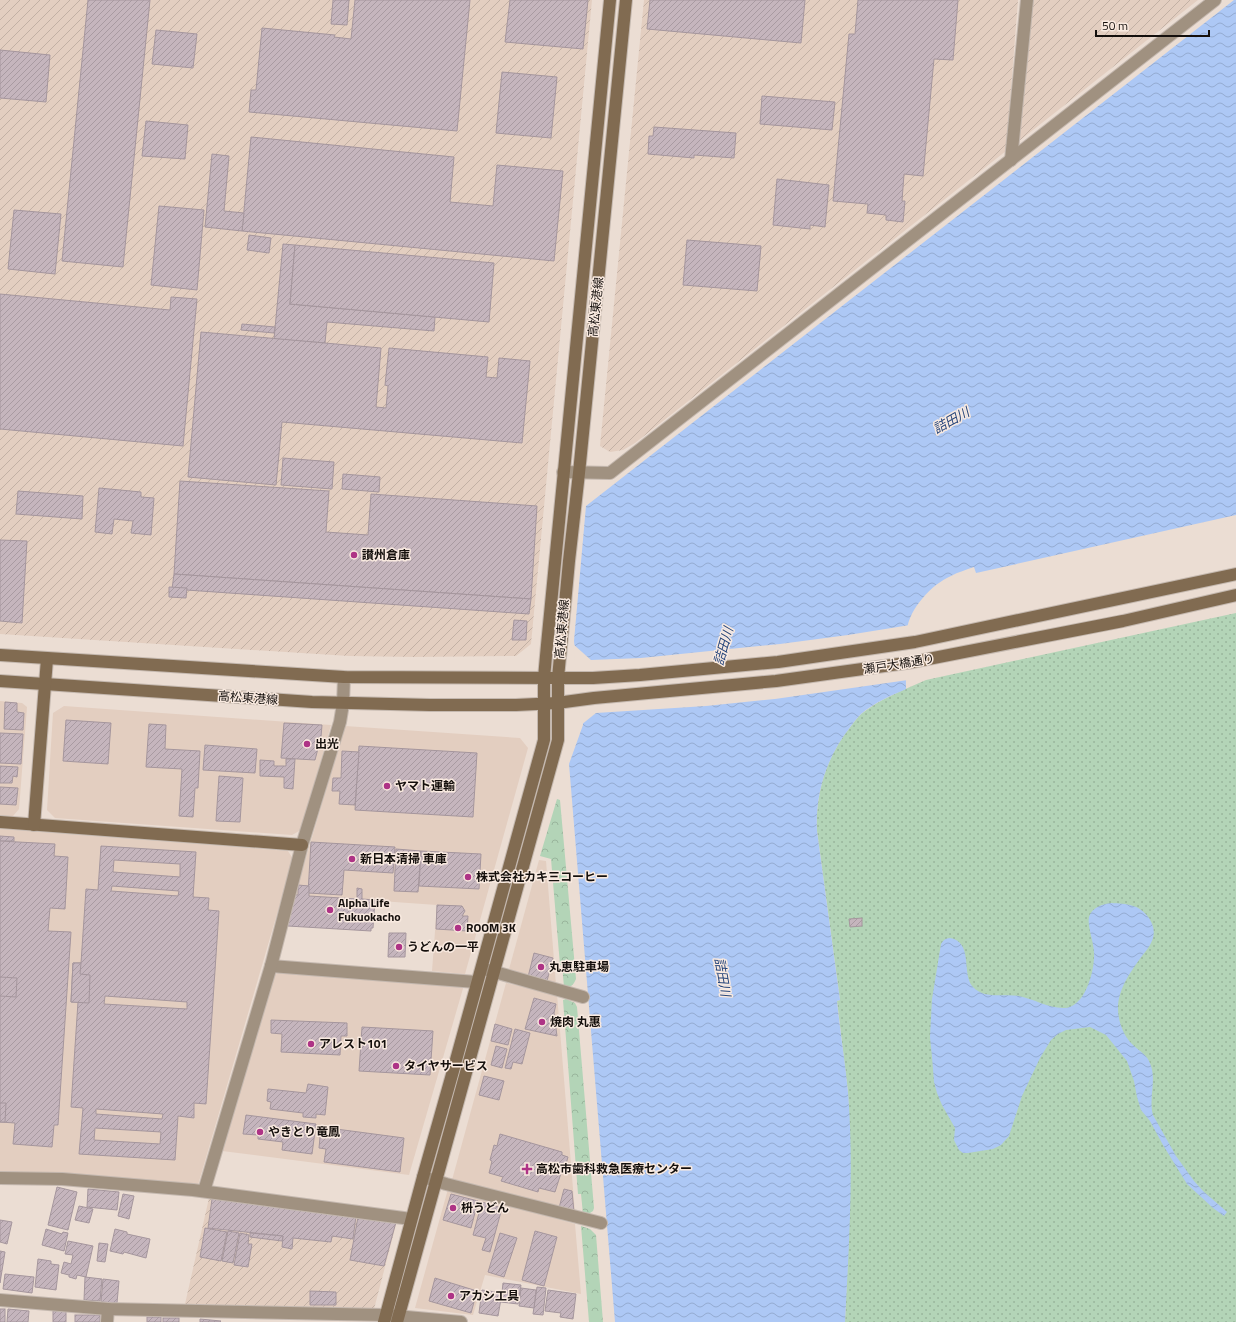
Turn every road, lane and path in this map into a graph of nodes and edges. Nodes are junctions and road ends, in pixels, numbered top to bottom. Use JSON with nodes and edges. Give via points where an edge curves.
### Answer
{"nodes":[{"id":1,"x":610,"y":0,"type":"edge"},
{"id":2,"x":626,"y":0,"type":"edge"},
{"id":3,"x":1027,"y":0,"type":"edge"},
{"id":4,"x":1215,"y":0,"type":"edge"},
{"id":5,"x":1011,"y":160,"type":"junction"},
{"id":6,"x":564,"y":472,"type":"junction"},
{"id":7,"x":579,"y":473,"type":"junction"},
{"id":8,"x":1236,"y":574,"type":"edge"},
{"id":9,"x":1236,"y":595,"type":"edge"},
{"id":10,"x":0,"y":655,"type":"edge"},
{"id":11,"x":47,"y":659,"type":"junction"},
{"id":12,"x":344,"y":677,"type":"junction"},
{"id":13,"x":544,"y":678,"type":"junction"},
{"id":14,"x":564,"y":678,"type":"junction"},
{"id":15,"x":0,"y":681,"type":"edge"},
{"id":16,"x":45,"y":684,"type":"junction"},
{"id":17,"x":544,"y":703,"type":"junction"},
{"id":18,"x":558,"y":703,"type":"junction"},
{"id":19,"x":343,"y":704,"type":"junction"},
{"id":20,"x":0,"y":822,"type":"edge"},
{"id":21,"x":34,"y":825,"type":"junction"},
{"id":22,"x":302,"y":845,"type":"junction"},
{"id":23,"x":271,"y":966,"type":"junction"},
{"id":24,"x":481,"y":969,"type":"junction"},
{"id":25,"x":494,"y":972,"type":"junction"},
{"id":26,"x":476,"y":982,"type":"junction"},
{"id":27,"x":583,"y":997,"type":"dead end"},
{"id":28,"x":423,"y":1177,"type":"junction"},
{"id":29,"x":0,"y":1178,"type":"edge"},
{"id":30,"x":437,"y":1181,"type":"junction"},
{"id":31,"x":204,"y":1191,"type":"junction"},
{"id":32,"x":411,"y":1219,"type":"junction"},
{"id":33,"x":601,"y":1223,"type":"dead end"},
{"id":34,"x":0,"y":1300,"type":"edge"},
{"id":35,"x":108,"y":1308,"type":"junction"},
{"id":36,"x":295,"y":1318,"type":"edge"},
{"id":37,"x":385,"y":1318,"type":"edge"},
{"id":38,"x":398,"y":1319,"type":"edge"},
{"id":39,"x":107,"y":1322,"type":"edge"},
{"id":40,"x":461,"y":1322,"type":"edge"}],
"edges":[{"from":1,"to":6,"type":"street","name":"高松東港線"},
{"from":2,"to":7,"type":"street","name":"高松東港線"},
{"from":3,"to":5,"type":"street"},
{"from":4,"to":5,"type":"street"},
{"from":5,"to":7,"type":"street","via":[[610,473]]},
{"from":6,"to":7,"type":"street"},
{"from":6,"to":13,"type":"street","name":"高松東港線"},
{"from":7,"to":14,"type":"street","name":"高松東港線","via":[[569,561]]},
{"from":8,"to":14,"type":"street","name":"瀬戸大橋通り","via":[[916,642],[847,653],[709,669]]},
{"from":9,"to":18,"type":"street","name":"瀬戸大橋通り","via":[[913,662],[776,681]]},
{"from":10,"to":11,"type":"street"},
{"from":11,"to":12,"type":"street"},
{"from":11,"to":16,"type":"street"},
{"from":12,"to":13,"type":"street"},
{"from":12,"to":19,"type":"street"},
{"from":13,"to":14,"type":"street","name":"瀬戸大橋通り"},
{"from":13,"to":17,"type":"street","name":"高松東港線"},
{"from":14,"to":18,"type":"street","name":"高松東港線"},
{"from":15,"to":16,"type":"street","name":"高松東港線"},
{"from":16,"to":19,"type":"street","name":"高松東港線"},
{"from":16,"to":21,"type":"street"},
{"from":17,"to":18,"type":"street","name":"高松東港線"},
{"from":17,"to":19,"type":"street","name":"高松東港線"},
{"from":17,"to":24,"type":"street","name":"高松東港線","via":[[544,740]]},
{"from":18,"to":25,"type":"street","via":[[558,740]]},
{"from":19,"to":22,"type":"street","via":[[340,722]]},
{"from":20,"to":21,"type":"street"},
{"from":21,"to":22,"type":"street"},
{"from":22,"to":23,"type":"street"},
{"from":23,"to":26,"type":"street"},
{"from":23,"to":31,"type":"street"},
{"from":24,"to":25,"type":"street"},
{"from":24,"to":26,"type":"street","name":"高松東港線"},
{"from":25,"to":27,"type":"street"},
{"from":25,"to":30,"type":"street"},
{"from":26,"to":28,"type":"street","name":"高松東港線"},
{"from":28,"to":30,"type":"street"},
{"from":28,"to":32,"type":"street","name":"高松東港線"},
{"from":29,"to":31,"type":"street","via":[[62,1179]]},
{"from":30,"to":33,"type":"street"},
{"from":30,"to":38,"type":"street"},
{"from":31,"to":32,"type":"street"},
{"from":32,"to":37,"type":"street","name":"高松東港線"},
{"from":34,"to":35,"type":"street"},
{"from":35,"to":36,"type":"street"},
{"from":35,"to":39,"type":"street"},
{"from":36,"to":37,"type":"street"},
{"from":37,"to":38,"type":"street"},
{"from":38,"to":40,"type":"street"}]}
